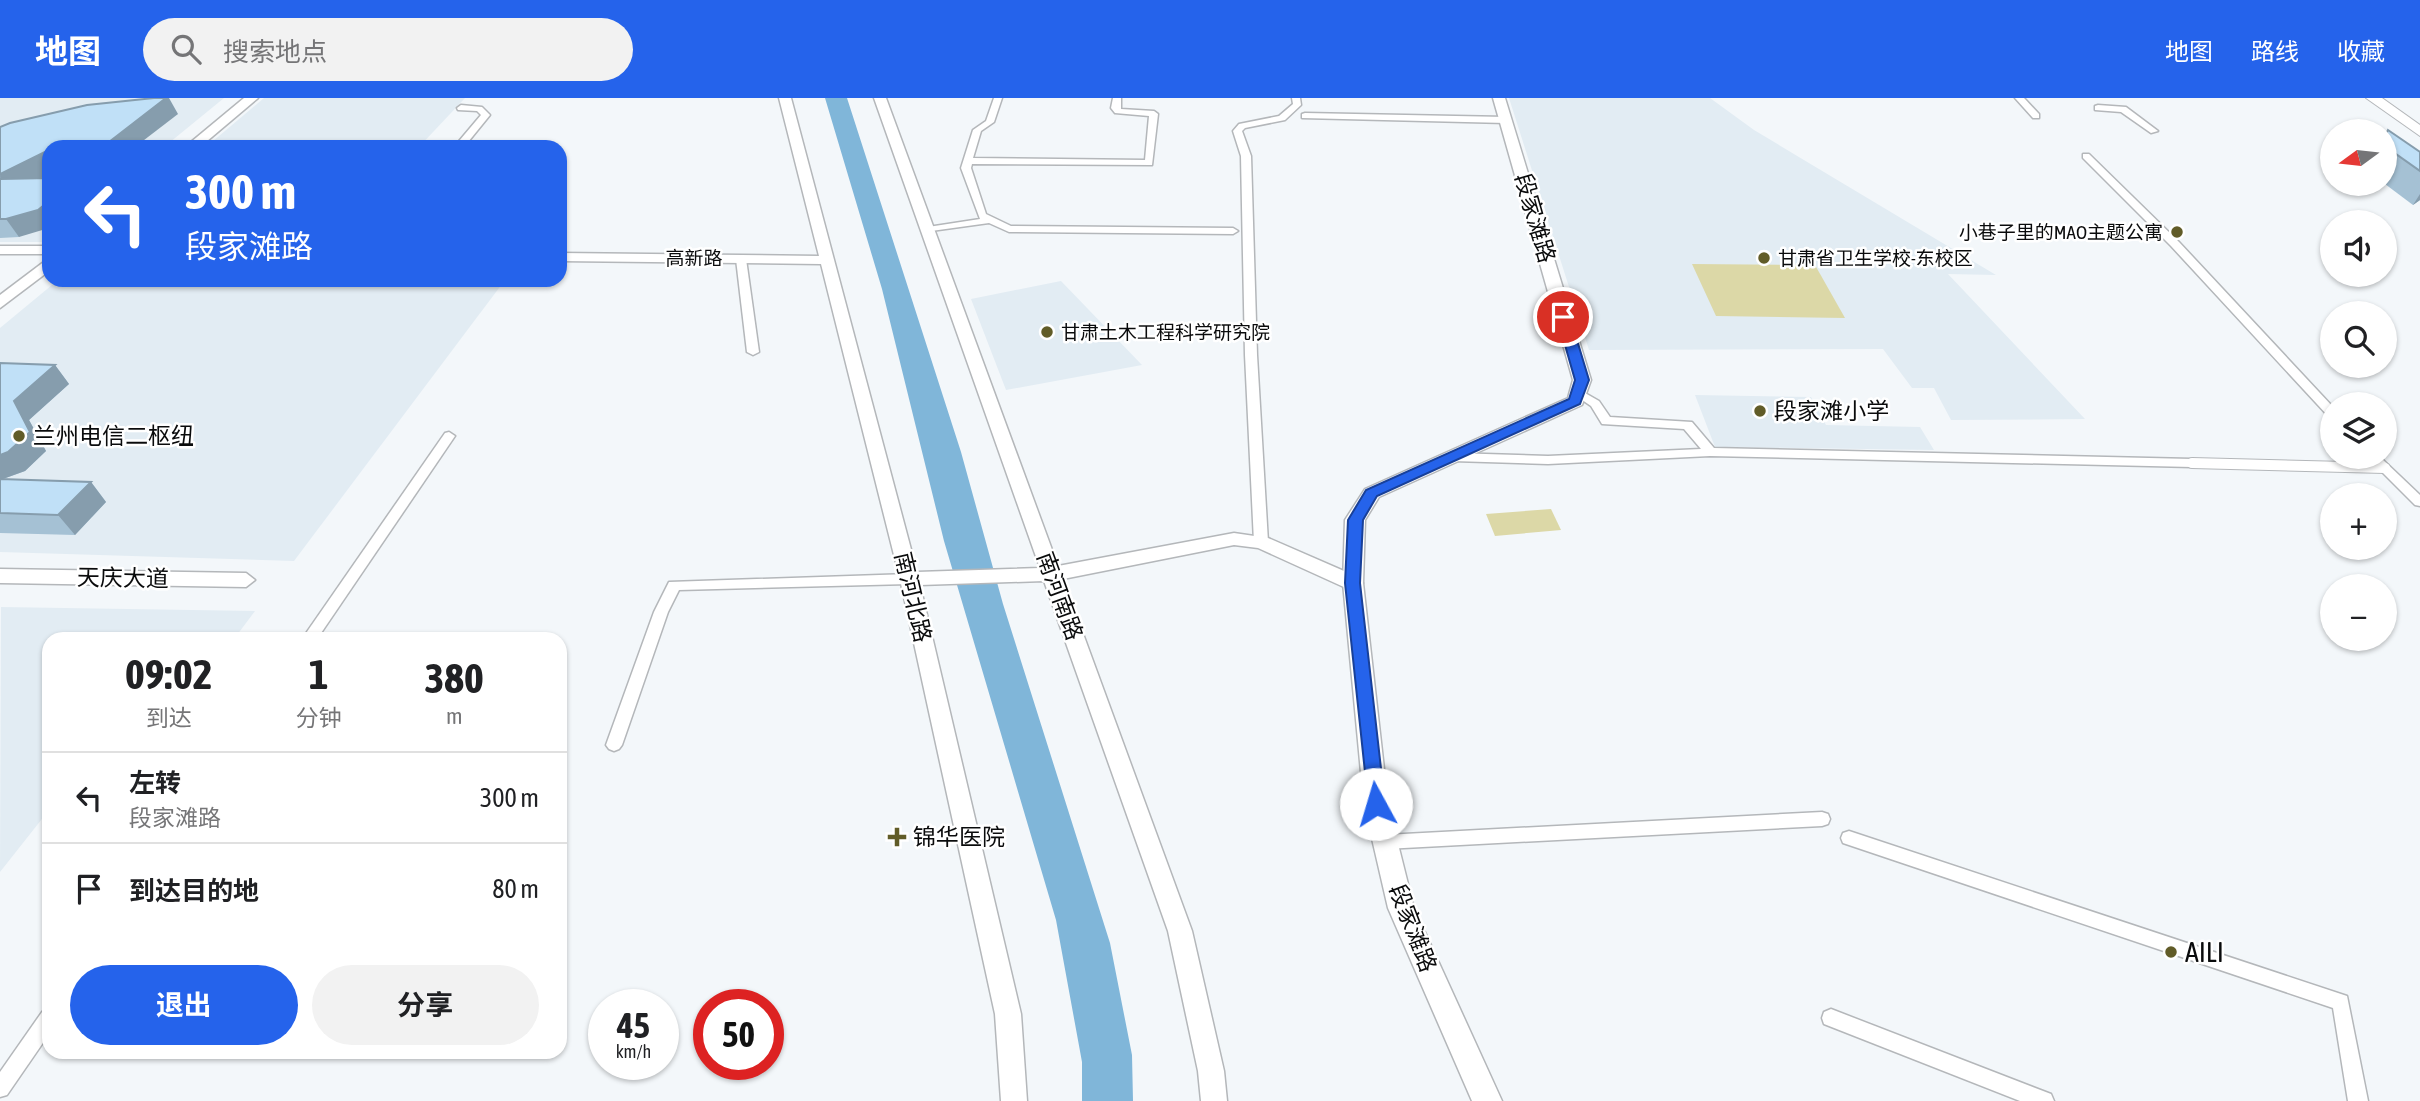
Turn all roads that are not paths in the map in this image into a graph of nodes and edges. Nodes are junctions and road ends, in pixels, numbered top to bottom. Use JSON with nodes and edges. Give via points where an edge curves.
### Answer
{"nodes":[{"id":1,"x":251,"y":98,"type":"edge"},
{"id":2,"x":785,"y":98,"type":"edge"},
{"id":3,"x":880,"y":98,"type":"edge"},
{"id":4,"x":998,"y":98,"type":"edge"},
{"id":5,"x":1117,"y":98,"type":"edge"},
{"id":6,"x":1296,"y":98,"type":"edge"},
{"id":7,"x":1499,"y":98,"type":"edge"},
{"id":8,"x":2019,"y":98,"type":"edge"},
{"id":9,"x":2373,"y":98,"type":"edge"},
{"id":10,"x":2387,"y":98,"type":"edge"},
{"id":11,"x":461,"y":108,"type":"dead end"},
{"id":12,"x":2098,"y":108,"type":"dead end"},
{"id":13,"x":1305,"y":116,"type":"dead end"},
{"id":14,"x":2036,"y":116,"type":"dead end"},
{"id":15,"x":1506,"y":120,"type":"junction"},
{"id":16,"x":2420,"y":122,"type":"edge"},
{"id":17,"x":2154,"y":131,"type":"dead end"},
{"id":18,"x":2420,"y":132,"type":"edge"},
{"id":19,"x":200,"y":140,"type":"edge"},
{"id":20,"x":465,"y":140,"type":"edge"},
{"id":21,"x":2086,"y":156,"type":"dead end"},
{"id":22,"x":968,"y":161,"type":"junction"},
{"id":23,"x":991,"y":220,"type":"junction"},
{"id":24,"x":928,"y":230,"type":"junction"},
{"id":25,"x":1233,"y":231,"type":"dead end"},
{"id":26,"x":0,"y":250,"type":"edge"},
{"id":27,"x":42,"y":250,"type":"edge"},
{"id":28,"x":567,"y":257,"type":"edge"},
{"id":29,"x":741,"y":259,"type":"junction"},
{"id":30,"x":828,"y":260,"type":"junction"},
{"id":31,"x":42,"y":269,"type":"edge"},
{"id":32,"x":0,"y":303,"type":"edge"},
{"id":33,"x":754,"y":352,"type":"dead end"},
{"id":34,"x":1578,"y":393,"type":"junction"},
{"id":35,"x":2320,"y":400,"type":"edge"},
{"id":36,"x":449,"y":436,"type":"dead end"},
{"id":37,"x":1710,"y":452,"type":"junction"},
{"id":38,"x":1453,"y":457,"type":"junction"},
{"id":39,"x":2192,"y":463,"type":"joint"},
{"id":40,"x":2320,"y":466,"type":"edge"},
{"id":41,"x":2386,"y":469,"type":"edge"},
{"id":42,"x":2420,"y":502,"type":"edge"},
{"id":43,"x":1261,"y":542,"type":"junction"},
{"id":44,"x":1053,"y":574,"type":"junction"},
{"id":45,"x":0,"y":576,"type":"edge"},
{"id":46,"x":909,"y":579,"type":"junction"},
{"id":47,"x":246,"y":580,"type":"dead end"},
{"id":48,"x":1353,"y":583,"type":"junction"},
{"id":49,"x":314,"y":632,"type":"edge"},
{"id":50,"x":614,"y":744,"type":"dead end"},
{"id":51,"x":1822,"y":820,"type":"dead end"},
{"id":52,"x":1849,"y":838,"type":"dead end"},
{"id":53,"x":1385,"y":842,"type":"junction"},
{"id":54,"x":1830,"y":1018,"type":"dead end"},
{"id":55,"x":42,"y":1028,"type":"edge"},
{"id":56,"x":0,"y":1088,"type":"edge"},
{"id":57,"x":1014,"y":1101,"type":"edge"},
{"id":58,"x":1214,"y":1101,"type":"edge"},
{"id":59,"x":1487,"y":1101,"type":"edge"},
{"id":60,"x":2044,"y":1101,"type":"edge"},
{"id":61,"x":2358,"y":1101,"type":"edge"}],
"edges":[{"from":1,"to":19,"type":"main road"},
{"from":2,"to":30,"type":"street","name":"南河北路"},
{"from":3,"to":24,"type":"street","name":"南河南路"},
{"from":4,"to":22,"type":"street","via":[[990,122],[977,130]]},
{"from":5,"to":22,"type":"street","via":[[1118,111],[1154,114],[1150,163]]},
{"from":6,"to":43,"type":"street","via":[[1297,104],[1282,118],[1237,131],[1246,156]]},
{"from":7,"to":15,"type":"main road","name":"段家滩路"},
{"from":8,"to":14,"type":"street"},
{"from":9,"to":18,"type":"main road"},
{"from":10,"to":16,"type":"main road"},
{"from":11,"to":20,"type":"street","via":[[479,109],[486,115]]},
{"from":12,"to":17,"type":"street","via":[[2123,109]]},
{"from":13,"to":15,"type":"street"},
{"from":15,"to":34,"type":"main road","name":"段家滩路","via":[[1582,380]]},
{"from":21,"to":35,"type":"street"},
{"from":22,"to":23,"type":"street","via":[[966,168],[982,216]]},
{"from":23,"to":24,"type":"street"},
{"from":23,"to":25,"type":"street","via":[[1009,229]]},
{"from":24,"to":44,"type":"street","name":"南河南路"},
{"from":26,"to":27,"type":"street"},
{"from":28,"to":29,"type":"street","name":"高新路"},
{"from":29,"to":30,"type":"street","name":"高新路"},
{"from":29,"to":33,"type":"street"},
{"from":30,"to":46,"type":"street","name":"南河北路"},
{"from":31,"to":32,"type":"main road"},
{"from":34,"to":37,"type":"street","via":[[1595,404],[1606,421],[1688,425]]},
{"from":34,"to":38,"type":"main road","name":"段家滩路","via":[[1576,401]]},
{"from":36,"to":49,"type":"street"},
{"from":37,"to":38,"type":"street","via":[[1548,460]]},
{"from":37,"to":39,"type":"street"},
{"from":38,"to":48,"type":"main road","name":"段家滩路","via":[[1372,493],[1355,520]]},
{"from":39,"to":40,"type":"street"},
{"from":41,"to":42,"type":"street"},
{"from":43,"to":44,"type":"street","via":[[1203,543]]},
{"from":43,"to":48,"type":"street"},
{"from":44,"to":46,"type":"street"},
{"from":44,"to":58,"type":"street","name":"南河南路","via":[[1180,932]]},
{"from":45,"to":47,"type":"street","name":"天庆大道"},
{"from":46,"to":50,"type":"street","via":[[674,585]]},
{"from":46,"to":57,"type":"street","name":"南河北路","via":[[1008,1014]]},
{"from":48,"to":53,"type":"main road","name":"段家滩路","via":[[1376,804]]},
{"from":51,"to":53,"type":"street"},
{"from":52,"to":61,"type":"street","via":[[2341,1002]]},
{"from":53,"to":59,"type":"main road","name":"段家滩路","via":[[1401,908]]},
{"from":54,"to":60,"type":"street"},
{"from":55,"to":56,"type":"street"}]}
